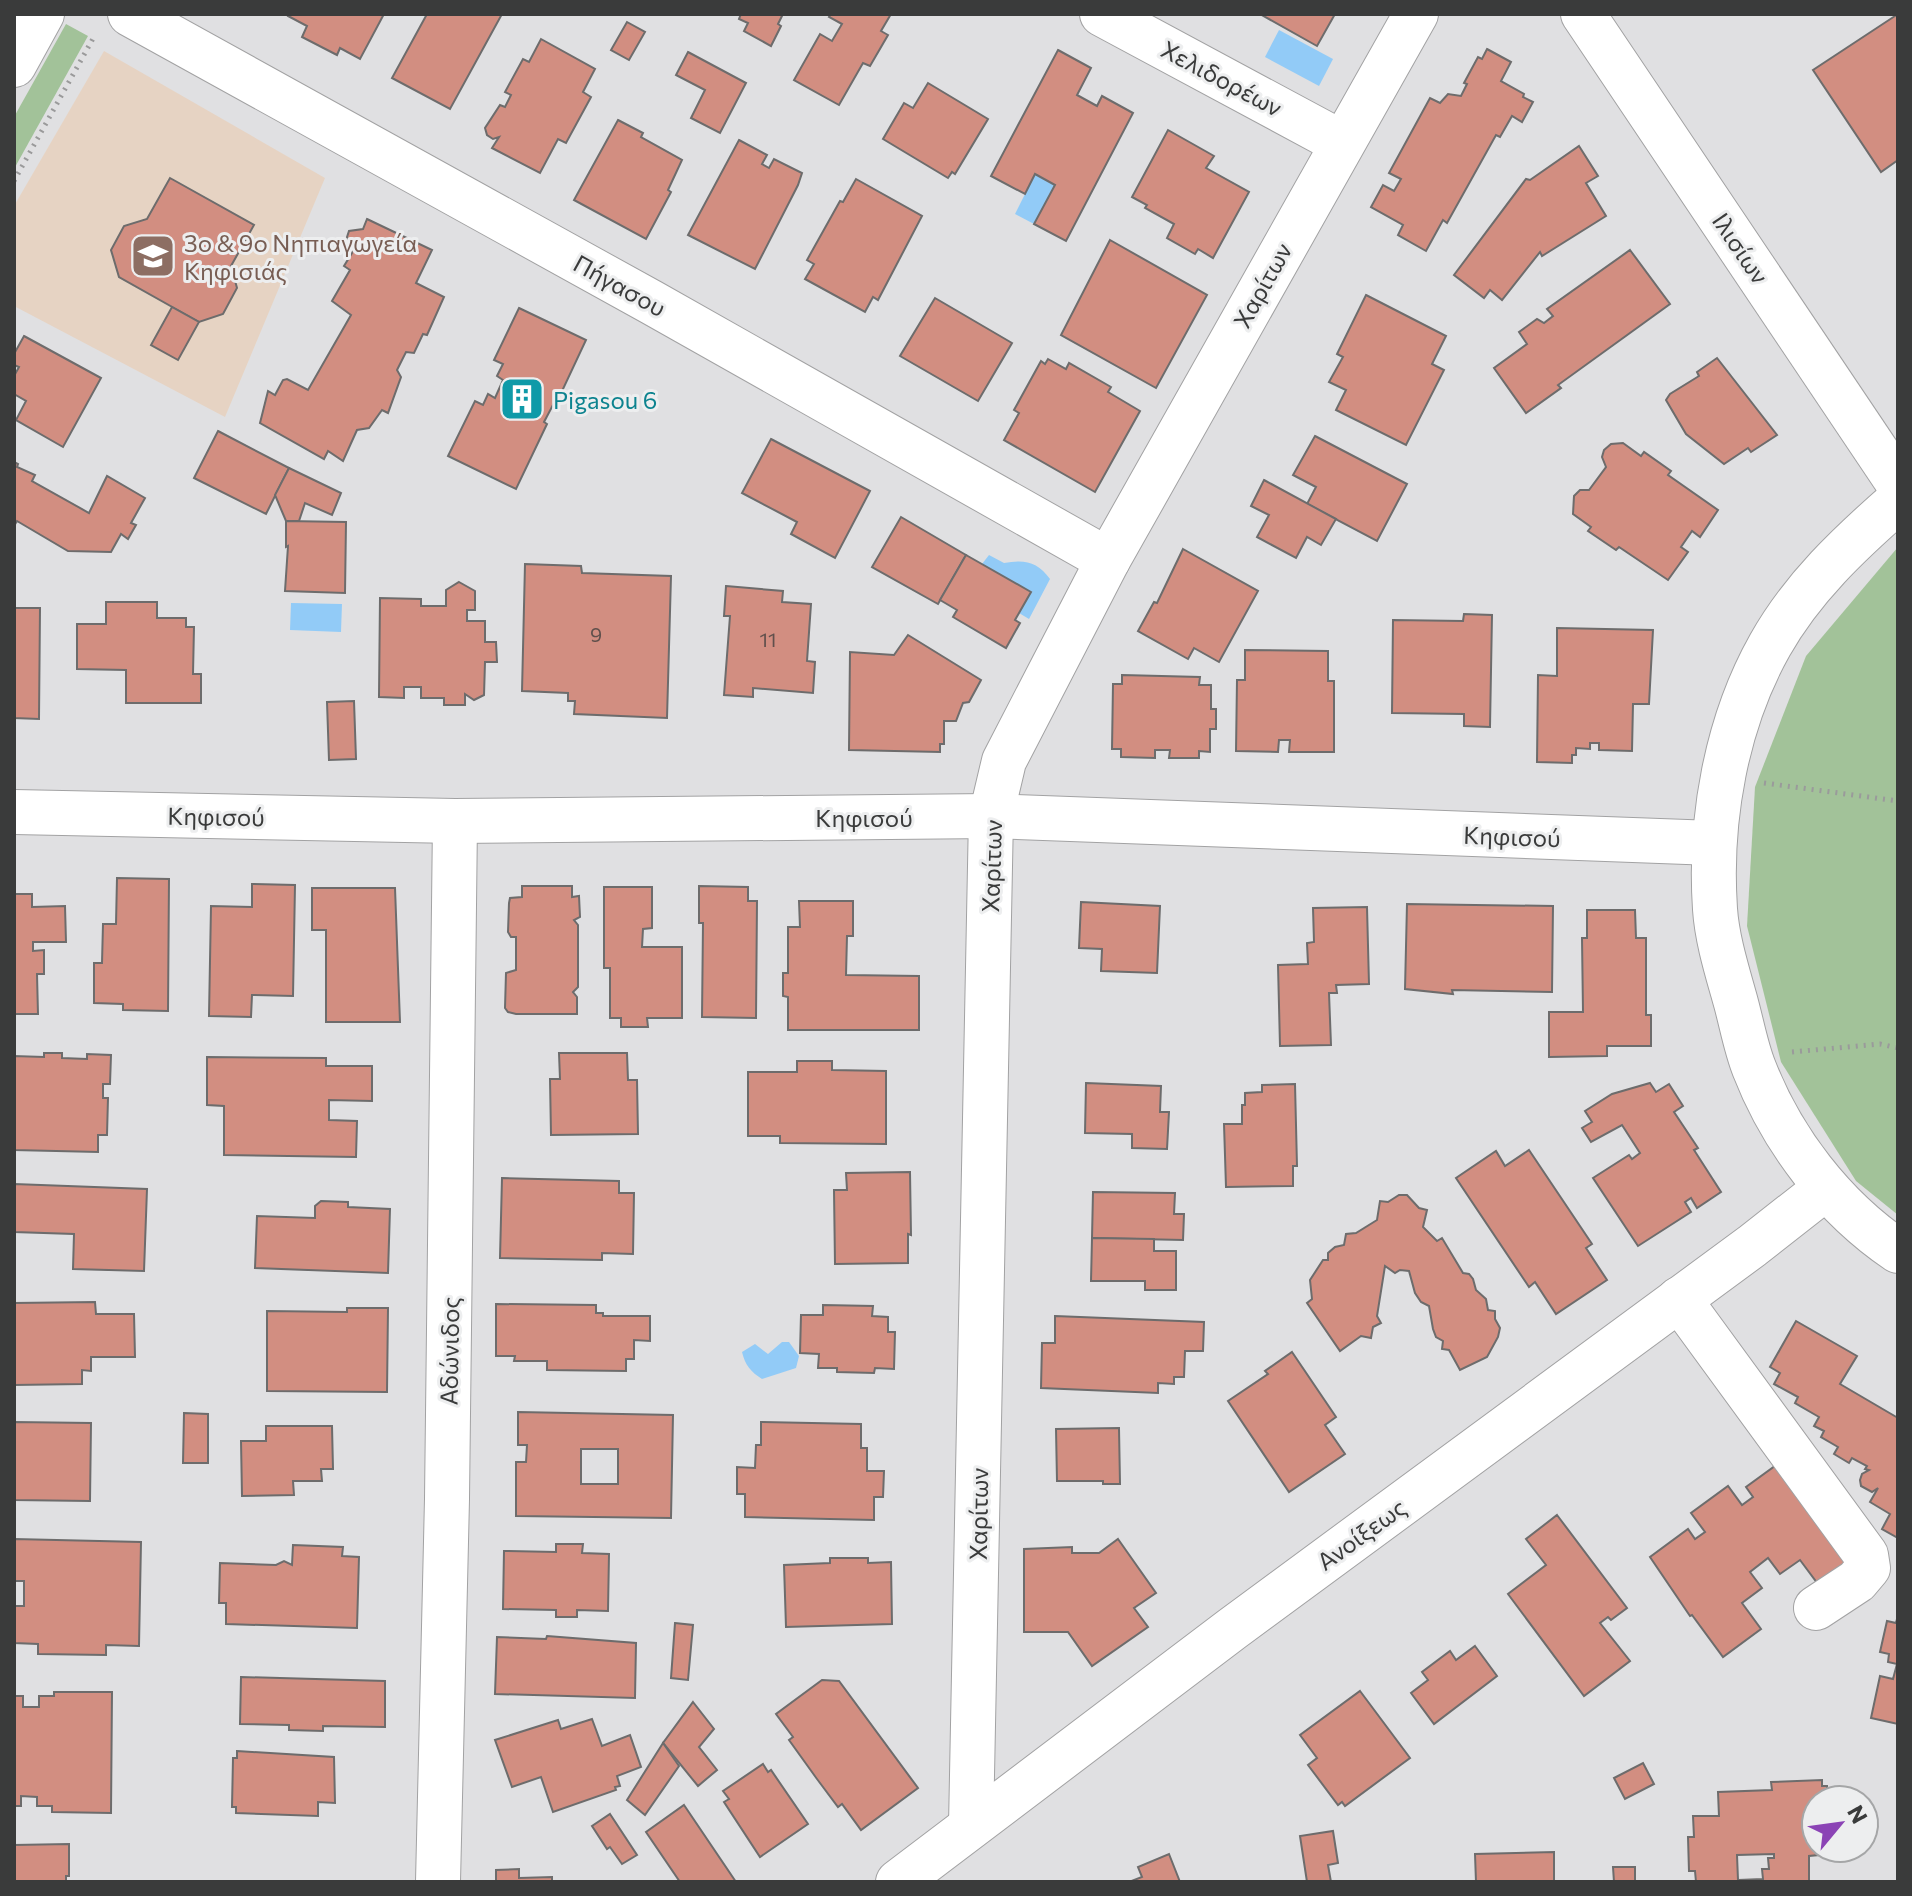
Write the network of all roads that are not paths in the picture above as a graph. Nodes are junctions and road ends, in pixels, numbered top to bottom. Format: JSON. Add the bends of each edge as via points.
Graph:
{"nodes":[{"id":1,"x":42,"y":14,"type":"edge"},
{"id":2,"x":1102,"y":14,"type":"edge"},
{"id":3,"x":1416,"y":14,"type":"edge"},
{"id":4,"x":1583,"y":14,"type":"edge"},
{"id":5,"x":115,"y":21,"type":"edge"},
{"id":6,"x":14,"y":65,"type":"edge"},
{"id":7,"x":1342,"y":143,"type":"junction"},
{"id":8,"x":1898,"y":483,"type":"edge"},
{"id":9,"x":1898,"y":501,"type":"edge"},
{"id":10,"x":1108,"y":560,"type":"junction"},
{"id":11,"x":14,"y":812,"type":"edge"},
{"id":12,"x":991,"y":816,"type":"junction"},
{"id":13,"x":455,"y":821,"type":"junction"},
{"id":14,"x":1714,"y":843,"type":"junction"},
{"id":15,"x":1826,"y":1188,"type":"junction"},
{"id":16,"x":1898,"y":1251,"type":"edge"},
{"id":17,"x":1679,"y":1299,"type":"junction"},
{"id":18,"x":1816,"y":1608,"type":"dead end"},
{"id":19,"x":971,"y":1826,"type":"junction"},
{"id":20,"x":438,"y":1882,"type":"edge"},
{"id":21,"x":898,"y":1882,"type":"edge"}],
"edges":[{"from":1,"to":6,"type":"street"},
{"from":2,"to":7,"type":"street","name":"Χελιδορέων"},
{"from":3,"to":7,"type":"street","name":"Χαρίτων"},
{"from":4,"to":8,"type":"street","name":"Ιλισίων"},
{"from":5,"to":10,"type":"street","name":"Πήγασου","via":[[651,302]]},
{"from":7,"to":10,"type":"street","name":"Χαρίτων"},
{"from":9,"to":14,"type":"street","via":[[1805,591],[1769,646],[1740,713],[1723,777]]},
{"from":10,"to":12,"type":"street","name":"Χαρίτων","via":[[1004,761]]},
{"from":11,"to":13,"type":"street","name":"Κηφισού"},
{"from":12,"to":13,"type":"street","name":"Κηφισού"},
{"from":12,"to":14,"type":"street","name":"Κηφισού"},
{"from":12,"to":19,"type":"street","name":"Χαρίτων"},
{"from":13,"to":20,"type":"street","name":"Αδώνιδος"},
{"from":14,"to":15,"type":"street","via":[[1715,912],[1753,1066],[1775,1112]]},
{"from":15,"to":16,"type":"street"},
{"from":15,"to":17,"type":"street","name":"Ανοίξεως"},
{"from":17,"to":18,"type":"street","via":[[1866,1555],[1868,1568],[1857,1581]]},
{"from":17,"to":19,"type":"street","name":"Ανοίξεως"},
{"from":19,"to":21,"type":"street","name":"Ανοίξεως"}]}
